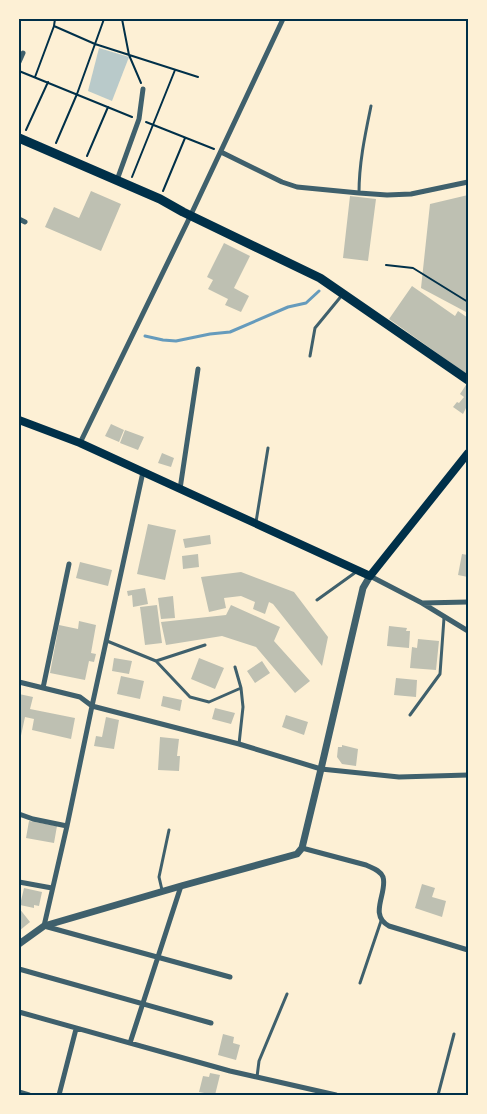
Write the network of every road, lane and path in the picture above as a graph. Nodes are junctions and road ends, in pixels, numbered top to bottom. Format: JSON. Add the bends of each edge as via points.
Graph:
{"nodes":[{"id":1,"x":55,"y":19,"type":"edge"},
{"id":2,"x":104,"y":19,"type":"edge"},
{"id":3,"x":122,"y":19,"type":"edge"},
{"id":4,"x":283,"y":19,"type":"edge"},
{"id":5,"x":54,"y":26,"type":"junction"},
{"id":6,"x":96,"y":44,"type":"junction"},
{"id":7,"x":23,"y":53,"type":"dead end"},
{"id":8,"x":129,"y":55,"type":"junction"},
{"id":9,"x":19,"y":62,"type":"edge"},
{"id":10,"x":175,"y":70,"type":"junction"},
{"id":11,"x":19,"y":71,"type":"edge"},
{"id":12,"x":35,"y":77,"type":"junction"},
{"id":13,"x":198,"y":77,"type":"dead end"},
{"id":14,"x":48,"y":82,"type":"junction"},
{"id":15,"x":143,"y":89,"type":"joint"},
{"id":16,"x":77,"y":94,"type":"junction"},
{"id":17,"x":371,"y":106,"type":"dead end"},
{"id":18,"x":108,"y":107,"type":"junction"},
{"id":19,"x":139,"y":120,"type":"junction"},
{"id":20,"x":153,"y":125,"type":"junction"},
{"id":21,"x":185,"y":138,"type":"junction"},
{"id":22,"x":20,"y":139,"type":"edge"},
{"id":23,"x":52,"y":152,"type":"junction"},
{"id":24,"x":221,"y":152,"type":"junction"},
{"id":25,"x":83,"y":166,"type":"junction"},
{"id":26,"x":117,"y":180,"type":"junction"},
{"id":27,"x":468,"y":182,"type":"edge"},
{"id":28,"x":129,"y":185,"type":"junction"},
{"id":29,"x":359,"y":194,"type":"junction"},
{"id":30,"x":160,"y":199,"type":"junction"},
{"id":31,"x":190,"y":215,"type":"junction"},
{"id":32,"x":386,"y":265,"type":"dead end"},
{"id":33,"x":343,"y":294,"type":"junction"},
{"id":34,"x":468,"y":302,"type":"edge"},
{"id":35,"x":310,"y":356,"type":"dead end"},
{"id":36,"x":198,"y":369,"type":"dead end"},
{"id":37,"x":468,"y":380,"type":"edge"},
{"id":38,"x":19,"y":420,"type":"edge"},
{"id":39,"x":80,"y":443,"type":"junction"},
{"id":40,"x":268,"y":448,"type":"dead end"},
{"id":41,"x":468,"y":453,"type":"edge"},
{"id":42,"x":143,"y":472,"type":"junction"},
{"id":43,"x":180,"y":489,"type":"junction"},
{"id":44,"x":255,"y":523,"type":"junction"},
{"id":45,"x":69,"y":564,"type":"dead end"},
{"id":46,"x":358,"y":570,"type":"junction"},
{"id":47,"x":370,"y":576,"type":"junction"},
{"id":48,"x":317,"y":600,"type":"dead end"},
{"id":49,"x":468,"y":602,"type":"edge"},
{"id":50,"x":422,"y":603,"type":"junction"},
{"id":51,"x":444,"y":618,"type":"junction"},
{"id":52,"x":468,"y":631,"type":"edge"},
{"id":53,"x":106,"y":640,"type":"junction"},
{"id":54,"x":205,"y":645,"type":"dead end"},
{"id":55,"x":156,"y":661,"type":"junction"},
{"id":56,"x":235,"y":667,"type":"dead end"},
{"id":57,"x":19,"y":682,"type":"edge"},
{"id":58,"x":43,"y":688,"type":"junction"},
{"id":59,"x":241,"y":688,"type":"junction"},
{"id":60,"x":92,"y":706,"type":"junction"},
{"id":61,"x":410,"y":715,"type":"dead end"},
{"id":62,"x":239,"y":744,"type":"junction"},
{"id":63,"x":322,"y":769,"type":"junction"},
{"id":64,"x":468,"y":774,"type":"edge"},
{"id":65,"x":19,"y":814,"type":"edge"},
{"id":66,"x":67,"y":826,"type":"junction"},
{"id":67,"x":169,"y":830,"type":"dead end"},
{"id":68,"x":302,"y":848,"type":"junction"},
{"id":69,"x":19,"y":882,"type":"edge"},
{"id":70,"x":182,"y":886,"type":"junction"},
{"id":71,"x":52,"y":888,"type":"junction"},
{"id":72,"x":162,"y":891,"type":"junction"},
{"id":73,"x":381,"y":920,"type":"junction"},
{"id":74,"x":44,"y":926,"type":"junction"},
{"id":75,"x":19,"y":944,"type":"edge"},
{"id":76,"x":468,"y":950,"type":"edge"},
{"id":77,"x":158,"y":958,"type":"junction"},
{"id":78,"x":19,"y":969,"type":"edge"},
{"id":79,"x":230,"y":977,"type":"dead end"},
{"id":80,"x":360,"y":983,"type":"dead end"},
{"id":81,"x":287,"y":994,"type":"dead end"},
{"id":82,"x":143,"y":1004,"type":"junction"},
{"id":83,"x":19,"y":1012,"type":"edge"},
{"id":84,"x":211,"y":1023,"type":"dead end"},
{"id":85,"x":76,"y":1028,"type":"junction"},
{"id":86,"x":454,"y":1034,"type":"dead end"},
{"id":87,"x":130,"y":1043,"type":"junction"},
{"id":88,"x":257,"y":1077,"type":"junction"},
{"id":89,"x":19,"y":1092,"type":"edge"},
{"id":90,"x":320,"y":1094,"type":"edge"},
{"id":91,"x":29,"y":1095,"type":"edge"},
{"id":92,"x":59,"y":1095,"type":"edge"},
{"id":93,"x":336,"y":1095,"type":"edge"},
{"id":94,"x":438,"y":1095,"type":"edge"}],
"edges":[{"from":1,"to":5,"type":"path"},
{"from":2,"to":6,"type":"path"},
{"from":3,"to":8,"type":"path"},
{"from":4,"to":24,"type":"street"},
{"from":5,"to":6,"type":"path"},
{"from":5,"to":12,"type":"path"},
{"from":6,"to":8,"type":"path"},
{"from":6,"to":16,"type":"path"},
{"from":7,"to":9,"type":"street"},
{"from":8,"to":10,"type":"path"},
{"from":8,"to":15,"type":"path"},
{"from":10,"to":13,"type":"path"},
{"from":10,"to":20,"type":"path"},
{"from":11,"to":12,"type":"path"},
{"from":12,"to":14,"type":"path"},
{"from":14,"to":16,"type":"path"},
{"from":14,"to":22,"type":"path"},
{"from":15,"to":19,"type":"street"},
{"from":16,"to":18,"type":"path"},
{"from":16,"to":23,"type":"path"},
{"from":17,"to":29,"type":"lane","via":[[362,150]]},
{"from":18,"to":19,"type":"path"},
{"from":18,"to":25,"type":"path"},
{"from":19,"to":20,"type":"path"},
{"from":19,"to":26,"type":"street"},
{"from":20,"to":21,"type":"path"},
{"from":20,"to":28,"type":"path"},
{"from":21,"to":24,"type":"path"},
{"from":21,"to":30,"type":"path"},
{"from":22,"to":23,"type":"main road"},
{"from":23,"to":25,"type":"main road"},
{"from":24,"to":29,"type":"street","via":[[297,187]]},
{"from":24,"to":31,"type":"street"},
{"from":25,"to":26,"type":"main road"},
{"from":26,"to":28,"type":"main road"},
{"from":27,"to":29,"type":"street","via":[[411,194]]},
{"from":28,"to":30,"type":"main road"},
{"from":30,"to":31,"type":"main road"},
{"from":31,"to":33,"type":"main road","via":[[320,278]]},
{"from":31,"to":39,"type":"street"},
{"from":32,"to":34,"type":"path","via":[[413,268]]},
{"from":33,"to":35,"type":"lane","via":[[315,328]]},
{"from":33,"to":37,"type":"main road"},
{"from":36,"to":43,"type":"street"},
{"from":38,"to":39,"type":"main road"},
{"from":39,"to":42,"type":"main road"},
{"from":40,"to":44,"type":"lane"},
{"from":41,"to":47,"type":"main road"},
{"from":42,"to":43,"type":"main road"},
{"from":42,"to":53,"type":"street"},
{"from":43,"to":44,"type":"main road"},
{"from":44,"to":46,"type":"main road"},
{"from":45,"to":58,"type":"street"},
{"from":46,"to":47,"type":"main road"},
{"from":46,"to":48,"type":"lane"},
{"from":47,"to":50,"type":"street"},
{"from":47,"to":63,"type":"street","via":[[363,588]]},
{"from":49,"to":50,"type":"street"},
{"from":50,"to":51,"type":"street"},
{"from":51,"to":52,"type":"street"},
{"from":51,"to":61,"type":"lane","via":[[440,674]]},
{"from":53,"to":55,"type":"lane"},
{"from":53,"to":60,"type":"street"},
{"from":54,"to":55,"type":"lane"},
{"from":55,"to":59,"type":"lane","via":[[190,697],[209,702]]},
{"from":56,"to":59,"type":"lane"},
{"from":57,"to":58,"type":"street"},
{"from":58,"to":60,"type":"street","via":[[80,697]]},
{"from":59,"to":62,"type":"lane","via":[[243,707]]},
{"from":60,"to":62,"type":"street"},
{"from":60,"to":66,"type":"street"},
{"from":62,"to":63,"type":"street"},
{"from":63,"to":64,"type":"street","via":[[399,777]]},
{"from":63,"to":68,"type":"street"},
{"from":65,"to":66,"type":"street"},
{"from":66,"to":71,"type":"street"},
{"from":67,"to":72,"type":"lane","via":[[160,878]]},
{"from":68,"to":70,"type":"street","via":[[297,854]]},
{"from":68,"to":73,"type":"street","via":[[376,869],[383,877]]},
{"from":69,"to":71,"type":"street"},
{"from":70,"to":72,"type":"street"},
{"from":70,"to":77,"type":"street"},
{"from":71,"to":74,"type":"street"},
{"from":72,"to":74,"type":"street"},
{"from":73,"to":76,"type":"street","via":[[390,926]]},
{"from":73,"to":80,"type":"lane"},
{"from":74,"to":75,"type":"street"},
{"from":74,"to":77,"type":"street"},
{"from":77,"to":79,"type":"street"},
{"from":77,"to":82,"type":"street"},
{"from":78,"to":82,"type":"street"},
{"from":81,"to":88,"type":"lane","via":[[259,1061]]},
{"from":82,"to":84,"type":"street"},
{"from":82,"to":87,"type":"street"},
{"from":83,"to":85,"type":"street"},
{"from":85,"to":87,"type":"street"},
{"from":85,"to":92,"type":"street"},
{"from":86,"to":94,"type":"lane"},
{"from":87,"to":88,"type":"street"},
{"from":88,"to":90,"type":"street"},
{"from":89,"to":91,"type":"street"},
{"from":90,"to":93,"type":"street"}]}
